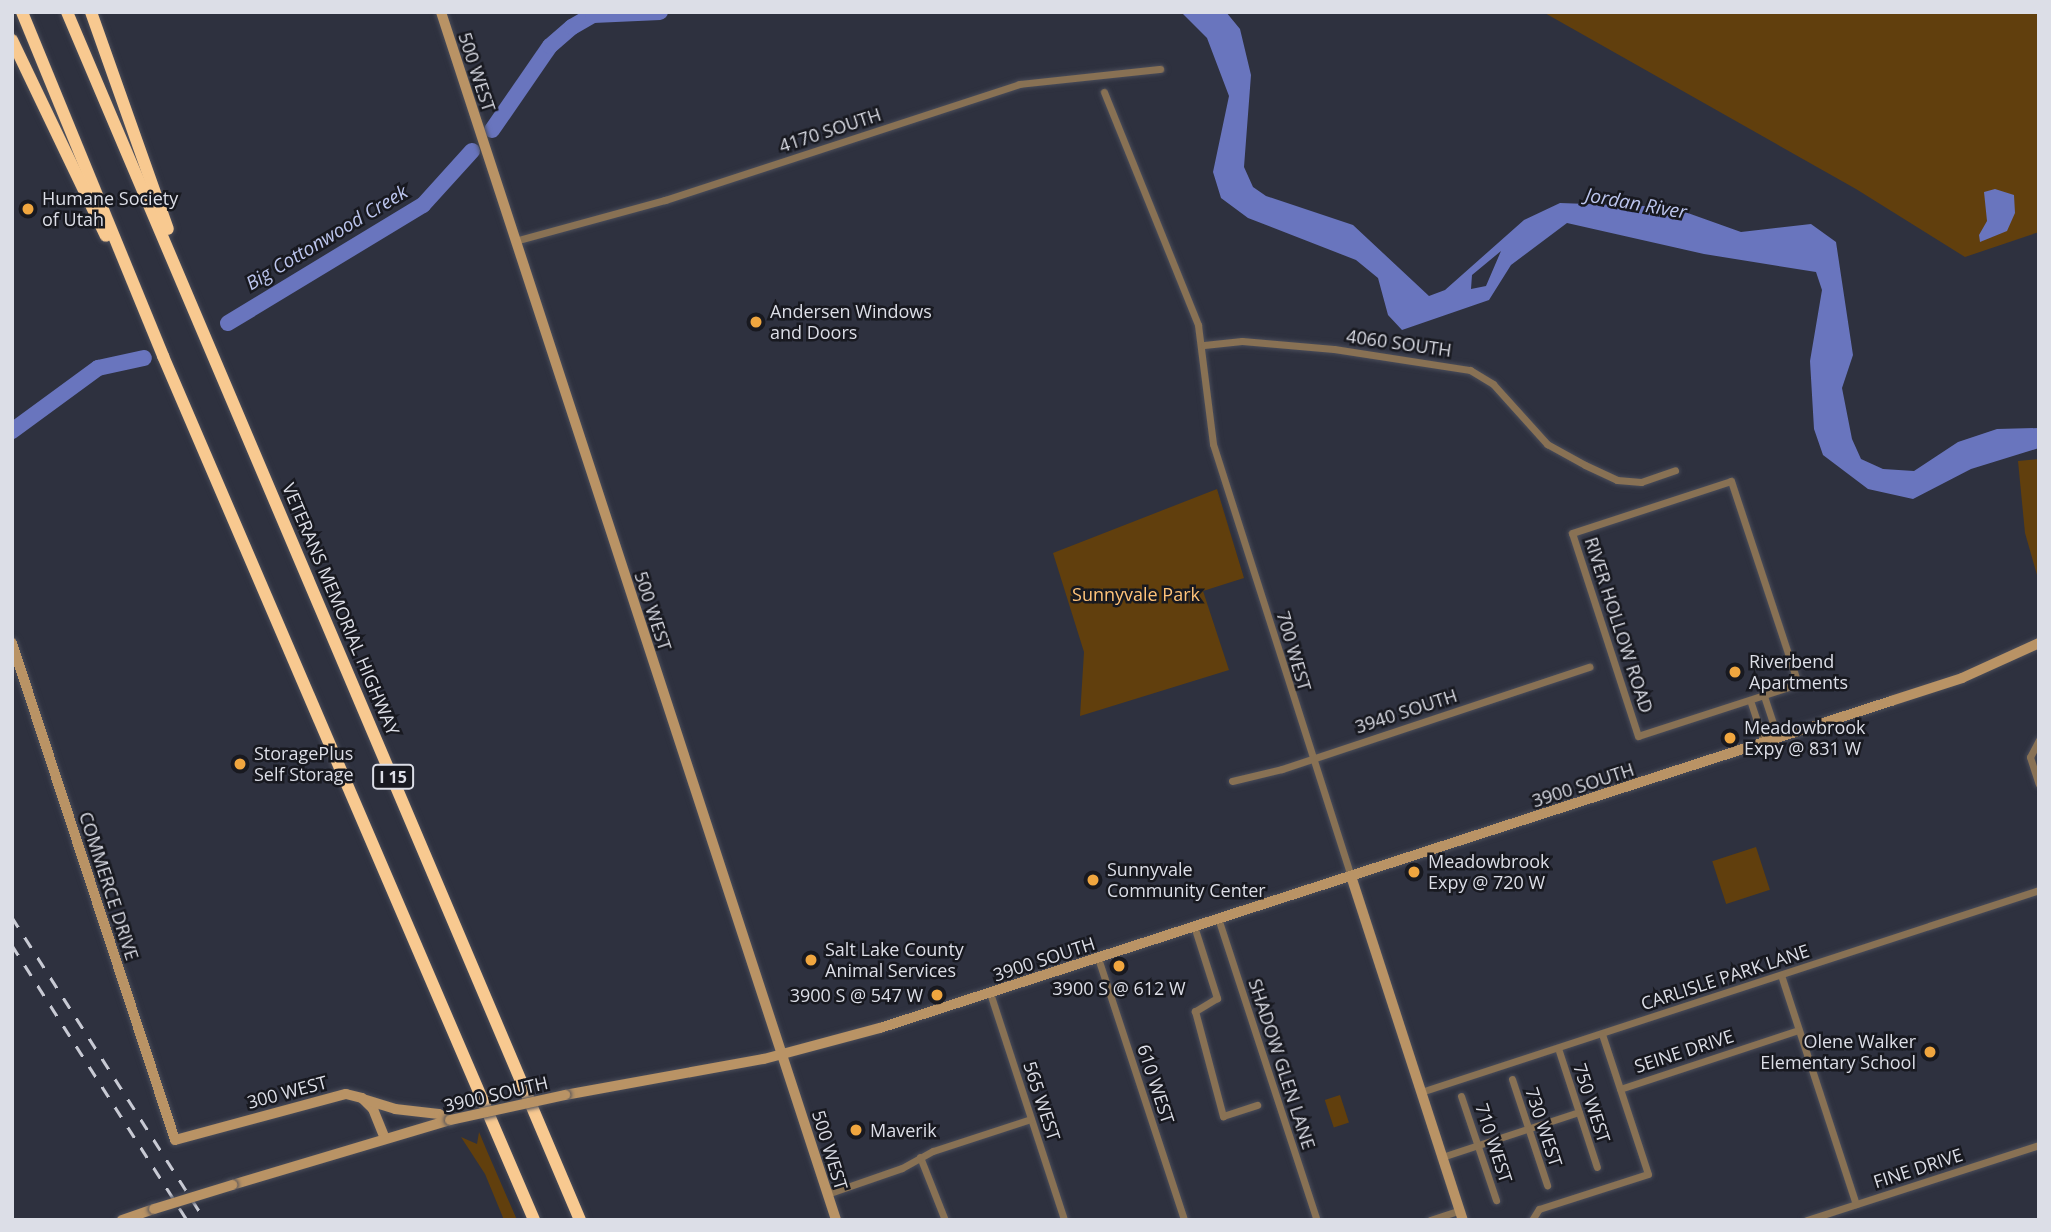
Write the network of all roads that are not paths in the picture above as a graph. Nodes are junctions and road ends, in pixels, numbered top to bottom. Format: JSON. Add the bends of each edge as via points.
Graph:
{"nodes":[{"id":1,"x":22,"y":12,"type":"edge"},
{"id":2,"x":67,"y":12,"type":"edge"},
{"id":3,"x":90,"y":12,"type":"edge"},
{"id":4,"x":441,"y":12,"type":"edge"},
{"id":5,"x":12,"y":40,"type":"edge"},
{"id":6,"x":1160,"y":69,"type":"dead end"},
{"id":7,"x":1104,"y":92,"type":"dead end"},
{"id":8,"x":515,"y":242,"type":"junction"},
{"id":9,"x":206,"y":334,"type":"junction"},
{"id":10,"x":1204,"y":345,"type":"junction"},
{"id":11,"x":163,"y":356,"type":"junction"},
{"id":12,"x":1675,"y":470,"type":"dead end"},
{"id":13,"x":12,"y":643,"type":"edge"},
{"id":14,"x":2039,"y":643,"type":"edge"},
{"id":15,"x":1589,"y":667,"type":"dead end"},
{"id":16,"x":1764,"y":696,"type":"junction"},
{"id":17,"x":1750,"y":700,"type":"junction"},
{"id":18,"x":1778,"y":738,"type":"junction"},
{"id":19,"x":2039,"y":740,"type":"edge"},
{"id":20,"x":1764,"y":742,"type":"junction"},
{"id":21,"x":1312,"y":759,"type":"junction"},
{"id":22,"x":1232,"y":781,"type":"dead end"},
{"id":23,"x":2039,"y":784,"type":"edge"},
{"id":24,"x":1350,"y":876,"type":"junction"},
{"id":25,"x":2039,"y":890,"type":"edge"},
{"id":26,"x":1218,"y":918,"type":"junction"},
{"id":27,"x":1194,"y":926,"type":"junction"},
{"id":28,"x":1098,"y":958,"type":"junction"},
{"id":29,"x":1780,"y":975,"type":"junction"},
{"id":30,"x":990,"y":993,"type":"junction"},
{"id":31,"x":1798,"y":1030,"type":"junction"},
{"id":32,"x":1602,"y":1034,"type":"junction"},
{"id":33,"x":1558,"y":1048,"type":"junction"},
{"id":34,"x":783,"y":1055,"type":"junction"},
{"id":35,"x":1512,"y":1079,"type":"dead end"},
{"id":36,"x":1620,"y":1089,"type":"junction"},
{"id":37,"x":1421,"y":1093,"type":"junction"},
{"id":38,"x":1461,"y":1096,"type":"dead end"},
{"id":39,"x":362,"y":1098,"type":"junction"},
{"id":40,"x":1257,"y":1105,"type":"dead end"},
{"id":41,"x":1579,"y":1112,"type":"junction"},
{"id":42,"x":1031,"y":1119,"type":"junction"},
{"id":43,"x":450,"y":1120,"type":"junction"},
{"id":44,"x":1528,"y":1129,"type":"junction"},
{"id":45,"x":385,"y":1139,"type":"junction"},
{"id":46,"x":175,"y":1140,"type":"joint"},
{"id":47,"x":1478,"y":1145,"type":"junction"},
{"id":48,"x":2039,"y":1145,"type":"edge"},
{"id":49,"x":920,"y":1157,"type":"junction"},
{"id":50,"x":1442,"y":1157,"type":"junction"},
{"id":51,"x":1597,"y":1167,"type":"dead end"},
{"id":52,"x":1546,"y":1185,"type":"dead end"},
{"id":53,"x":827,"y":1194,"type":"junction"},
{"id":54,"x":1496,"y":1200,"type":"dead end"},
{"id":55,"x":1856,"y":1204,"type":"junction"},
{"id":56,"x":1461,"y":1215,"type":"edge"},
{"id":57,"x":1532,"y":1217,"type":"edge"},
{"id":58,"x":122,"y":1220,"type":"edge"},
{"id":59,"x":534,"y":1220,"type":"edge"},
{"id":60,"x":580,"y":1220,"type":"edge"},
{"id":61,"x":835,"y":1220,"type":"edge"},
{"id":62,"x":945,"y":1220,"type":"edge"},
{"id":63,"x":1064,"y":1220,"type":"edge"},
{"id":64,"x":1184,"y":1220,"type":"edge"},
{"id":65,"x":1317,"y":1220,"type":"edge"},
{"id":66,"x":1430,"y":1220,"type":"edge"},
{"id":67,"x":1807,"y":1220,"type":"edge"}],
"edges":[{"from":1,"to":11,"type":"highway","number":"I 15"},
{"from":2,"to":9,"type":"highway","name":"VETERANS MEMORIAL HIGHWAY","number":"I 15"},
{"from":3,"to":9,"type":"highway"},
{"from":4,"to":8,"type":"main road","name":"500 WEST"},
{"from":5,"to":11,"type":"highway"},
{"from":6,"to":8,"type":"street","name":"4170 SOUTH","via":[[1018,84],[665,200]]},
{"from":7,"to":10,"type":"street","name":"700 WEST","via":[[1182,278]]},
{"from":8,"to":34,"type":"main road","name":"500 WEST"},
{"from":9,"to":60,"type":"highway","name":"VETERANS MEMORIAL HIGHWAY","number":"I 15"},
{"from":10,"to":12,"type":"street","name":"4060 SOUTH","via":[[1242,341],[1334,349],[1470,370],[1493,384],[1547,444],[1585,465],[1617,480],[1641,482]]},
{"from":10,"to":21,"type":"street","name":"700 WEST","via":[[1213,444]]},
{"from":11,"to":59,"type":"highway","number":"I 15"},
{"from":13,"to":46,"type":"main road","name":"COMMERCE DRIVE"},
{"from":14,"to":18,"type":"main road","name":"3900 SOUTH","via":[[1962,678]]},
{"from":15,"to":21,"type":"street","name":"3940 SOUTH"},
{"from":16,"to":17,"type":"street","name":"RIVER HOLLOW ROAD"},
{"from":16,"to":17,"type":"street","name":"RIVER HOLLOW ROAD","via":[[1798,684],[1731,481],[1572,533],[1638,736]]},
{"from":16,"to":18,"type":"street"},
{"from":17,"to":20,"type":"street"},
{"from":18,"to":20,"type":"main road","name":"3900 SOUTH"},
{"from":19,"to":23,"type":"street","via":[[2030,757]]},
{"from":20,"to":24,"type":"main road","name":"3900 SOUTH"},
{"from":21,"to":22,"type":"street","name":"3940 SOUTH"},
{"from":21,"to":24,"type":"street","name":"700 WEST"},
{"from":24,"to":26,"type":"main road","name":"3900 SOUTH"},
{"from":24,"to":37,"type":"main road","name":"700 WEST"},
{"from":25,"to":29,"type":"street","name":"CARLISLE PARK LANE"},
{"from":26,"to":27,"type":"main road","name":"3900 SOUTH"},
{"from":26,"to":65,"type":"street","name":"SHADOW GLEN LANE"},
{"from":27,"to":28,"type":"main road","name":"3900 SOUTH"},
{"from":27,"to":40,"type":"street","via":[[1217,998],[1195,1012],[1223,1116]]},
{"from":28,"to":30,"type":"main road","name":"3900 SOUTH"},
{"from":28,"to":64,"type":"street","name":"610 WEST"},
{"from":29,"to":31,"type":"street"},
{"from":29,"to":32,"type":"street","name":"CARLISLE PARK LANE"},
{"from":30,"to":34,"type":"main road","name":"3900 SOUTH"},
{"from":30,"to":42,"type":"street","name":"565 WEST"},
{"from":31,"to":36,"type":"street","name":"SEINE DRIVE"},
{"from":31,"to":55,"type":"street"},
{"from":32,"to":33,"type":"street","name":"CARLISLE PARK LANE"},
{"from":32,"to":36,"type":"street"},
{"from":33,"to":37,"type":"street","name":"CARLISLE PARK LANE"},
{"from":33,"to":41,"type":"street","name":"750 WEST"},
{"from":34,"to":43,"type":"main road","name":"3900 SOUTH","bridge":true},
{"from":34,"to":53,"type":"main road","name":"500 WEST"},
{"from":35,"to":44,"type":"street","name":"730 WEST"},
{"from":36,"to":57,"type":"street","via":[[1648,1174]]},
{"from":37,"to":50,"type":"main road","name":"700 WEST"},
{"from":38,"to":47,"type":"street","name":"710 WEST"},
{"from":39,"to":43,"type":"main road","name":"300 WEST"},
{"from":39,"to":45,"type":"main road","via":[[373,1109]]},
{"from":39,"to":46,"type":"main road","name":"300 WEST","via":[[329,1095]]},
{"from":41,"to":44,"type":"street"},
{"from":41,"to":51,"type":"street","name":"750 WEST"},
{"from":42,"to":49,"type":"street"},
{"from":42,"to":63,"type":"street","name":"565 WEST"},
{"from":43,"to":45,"type":"main road","name":"3900 SOUTH"},
{"from":44,"to":47,"type":"street"},
{"from":44,"to":52,"type":"street","name":"730 WEST"},
{"from":45,"to":58,"type":"main road","name":"3900 SOUTH","bridge":true},
{"from":47,"to":50,"type":"street"},
{"from":47,"to":54,"type":"street","name":"710 WEST"},
{"from":48,"to":55,"type":"street","name":"FINE DRIVE"},
{"from":49,"to":53,"type":"street","via":[[902,1168]]},
{"from":49,"to":62,"type":"street"},
{"from":50,"to":56,"type":"main road","name":"700 WEST"},
{"from":53,"to":61,"type":"main road","name":"500 WEST"},
{"from":55,"to":67,"type":"street","name":"FINE DRIVE"},
{"from":56,"to":66,"type":"street"}]}
